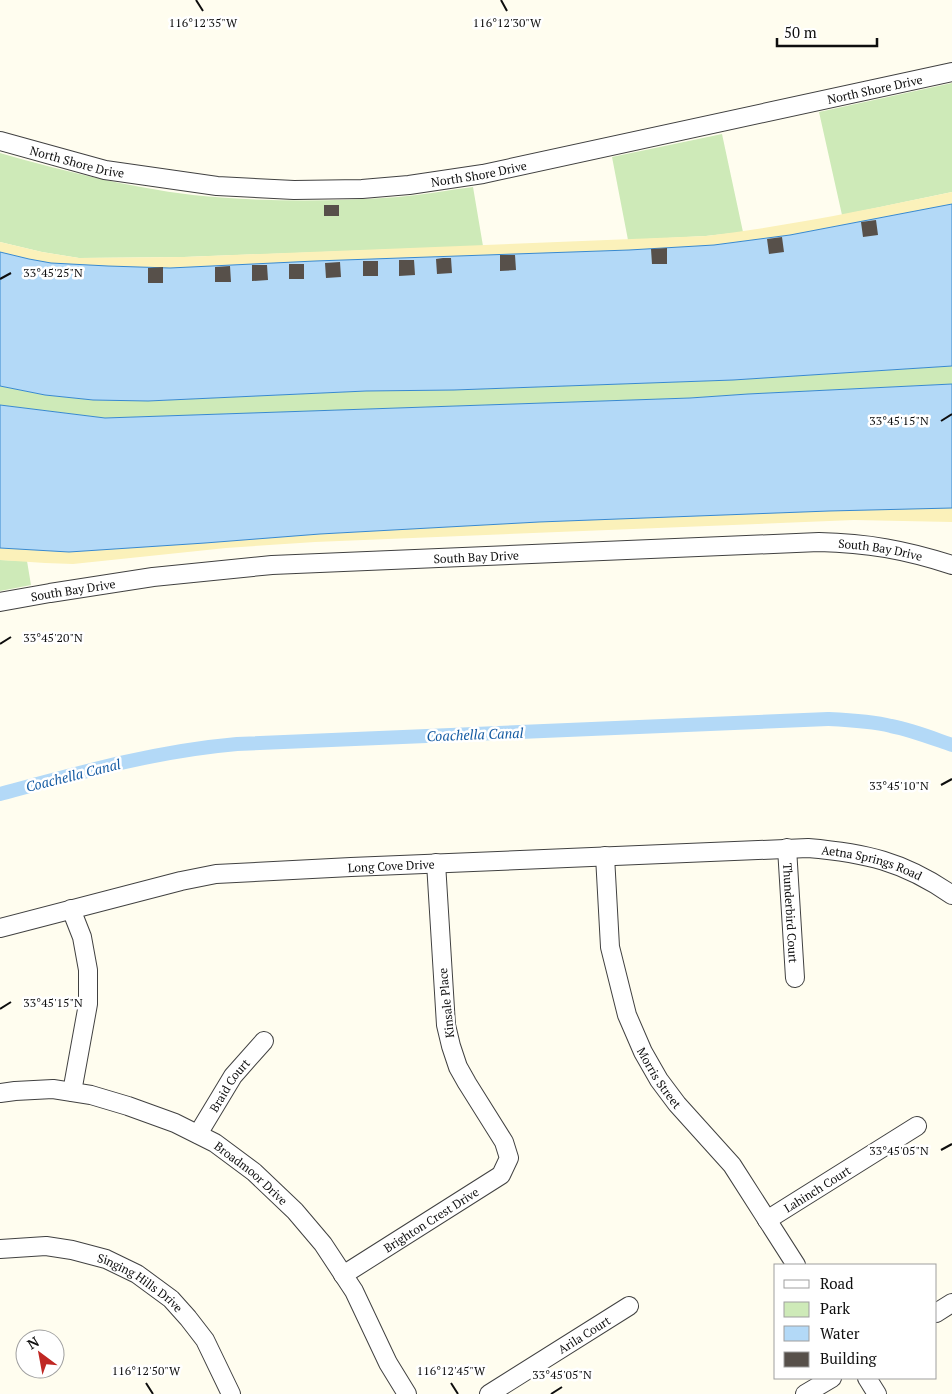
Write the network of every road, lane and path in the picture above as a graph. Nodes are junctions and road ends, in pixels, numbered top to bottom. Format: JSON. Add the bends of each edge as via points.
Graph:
{"nodes":[{"id":1,"x":952,"y":72,"type":"edge"},
{"id":2,"x":0,"y":141,"type":"edge"},
{"id":3,"x":952,"y":565,"type":"edge"},
{"id":4,"x":0,"y":602,"type":"edge"},
{"id":5,"x":787,"y":848,"type":"junction"},
{"id":6,"x":605,"y":856,"type":"junction"},
{"id":7,"x":436,"y":863,"type":"junction"},
{"id":8,"x":952,"y":894,"type":"edge"},
{"id":9,"x":71,"y":909,"type":"junction"},
{"id":10,"x":0,"y":928,"type":"edge"},
{"id":11,"x":795,"y":978,"type":"dead end"},
{"id":12,"x":264,"y":1041,"type":"dead end"},
{"id":13,"x":72,"y":1092,"type":"junction"},
{"id":14,"x":0,"y":1094,"type":"edge"},
{"id":15,"x":917,"y":1126,"type":"dead end"},
{"id":16,"x":198,"y":1134,"type":"junction"},
{"id":17,"x":509,"y":1158,"type":"joint"},
{"id":18,"x":767,"y":1220,"type":"junction"},
{"id":19,"x":0,"y":1249,"type":"edge"},
{"id":20,"x":795,"y":1264,"type":"edge"},
{"id":21,"x":343,"y":1275,"type":"junction"},
{"id":22,"x":952,"y":1303,"type":"edge"},
{"id":23,"x":629,"y":1306,"type":"dead end"},
{"id":24,"x":937,"y":1312,"type":"edge"},
{"id":25,"x":830,"y":1379,"type":"edge"},
{"id":26,"x":867,"y":1379,"type":"edge"},
{"id":27,"x":231,"y":1394,"type":"edge"},
{"id":28,"x":407,"y":1394,"type":"edge"},
{"id":29,"x":489,"y":1394,"type":"edge"},
{"id":30,"x":805,"y":1394,"type":"edge"},
{"id":31,"x":877,"y":1394,"type":"edge"}],
"edges":[{"from":1,"to":2,"type":"street","name":"North Shore Drive","via":[[484,174],[362,189],[217,186],[106,170]]},
{"from":3,"to":4,"type":"street","name":"South Bay Drive","via":[[869,545],[828,542],[770,544],[272,565],[153,577]]},
{"from":5,"to":6,"type":"street","name":"Long Cove Drive"},
{"from":5,"to":8,"type":"street","name":"Aetna Springs Road","via":[[872,856],[903,867]]},
{"from":5,"to":11,"type":"street","name":"Thunderbird Court"},
{"from":6,"to":7,"type":"street","name":"Long Cove Drive"},
{"from":6,"to":18,"type":"street","name":"Morris Street","via":[[610,946],[627,1016],[643,1052],[676,1104],[732,1165]]},
{"from":7,"to":9,"type":"street","name":"Long Cove Drive","via":[[216,874]]},
{"from":7,"to":17,"type":"street","name":"Kinsale Place","via":[[446,1025],[451,1046],[466,1083],[504,1142]]},
{"from":9,"to":10,"type":"street","name":"Long Cove Drive"},
{"from":9,"to":13,"type":"street","via":[[82,937],[88,970],[88,1004]]},
{"from":12,"to":16,"type":"street","name":"Braid Court","via":[[233,1076]]},
{"from":13,"to":14,"type":"street","name":"Broadmoor Drive","via":[[53,1089]]},
{"from":13,"to":16,"type":"street","name":"Broadmoor Drive","via":[[128,1106]]},
{"from":15,"to":18,"type":"street","name":"Lahinch Court"},
{"from":16,"to":21,"type":"street","name":"Broadmoor Drive","via":[[254,1172],[295,1211],[323,1244]]},
{"from":17,"to":21,"type":"street","name":"Brighton Crest Drive","via":[[501,1175]]},
{"from":18,"to":20,"type":"street","name":"Morris Street"},
{"from":19,"to":27,"type":"street","name":"Singing Hills Drive","via":[[46,1246],[72,1250],[106,1259],[136,1274],[171,1299],[188,1318],[204,1340]]},
{"from":21,"to":28,"type":"street","name":"Broadmoor Drive"},
{"from":22,"to":24,"type":"street"},
{"from":23,"to":29,"type":"street","name":"Arila Court"},
{"from":25,"to":30,"type":"street"},
{"from":26,"to":31,"type":"street"}]}
